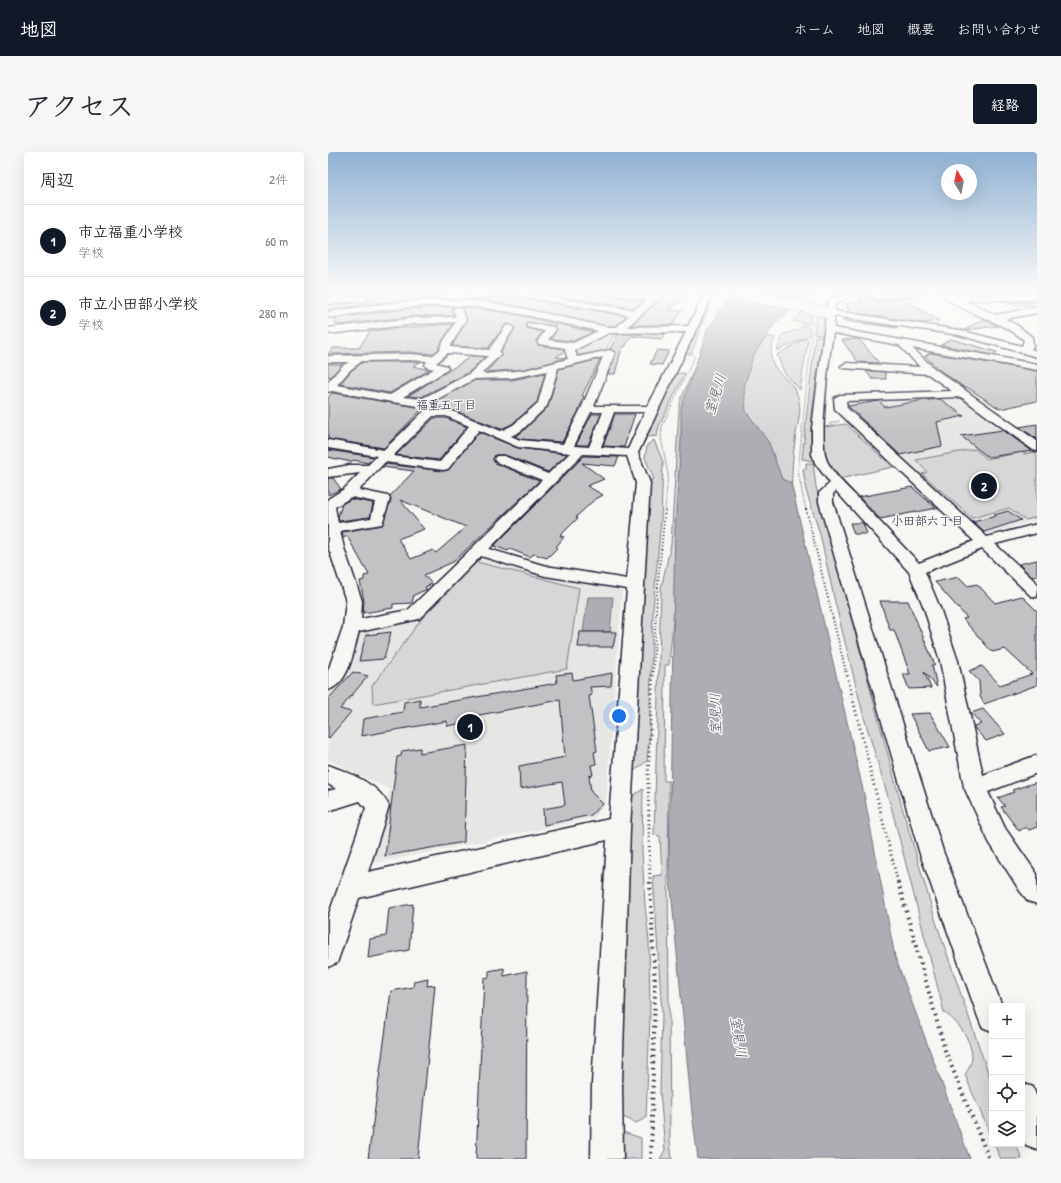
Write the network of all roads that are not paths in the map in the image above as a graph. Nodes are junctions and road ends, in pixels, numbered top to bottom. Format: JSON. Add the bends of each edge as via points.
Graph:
{"nodes":[{"id":1,"x":449,"y":339,"type":"edge"},
{"id":2,"x":503,"y":339,"type":"edge"},
{"id":3,"x":544,"y":339,"type":"edge"},
{"id":4,"x":588,"y":339,"type":"edge"},
{"id":5,"x":687,"y":339,"type":"edge"},
{"id":6,"x":827,"y":339,"type":"edge"},
{"id":7,"x":877,"y":339,"type":"edge"},
{"id":8,"x":985,"y":339,"type":"edge"},
{"id":9,"x":1032,"y":339,"type":"edge"},
{"id":10,"x":903,"y":344,"type":"junction"},
{"id":11,"x":573,"y":346,"type":"junction"},
{"id":12,"x":1024,"y":349,"type":"junction"},
{"id":13,"x":446,"y":350,"type":"junction"},
{"id":14,"x":491,"y":354,"type":"junction"},
{"id":15,"x":1037,"y":354,"type":"edge"},
{"id":16,"x":328,"y":359,"type":"edge"},
{"id":17,"x":359,"y":359,"type":"junction"},
{"id":18,"x":434,"y":359,"type":"junction"},
{"id":19,"x":575,"y":360,"type":"junction"},
{"id":20,"x":551,"y":366,"type":"junction"},
{"id":21,"x":846,"y":366,"type":"dead end"},
{"id":22,"x":1037,"y":367,"type":"edge"},
{"id":23,"x":931,"y":371,"type":"junction"},
{"id":24,"x":473,"y":376,"type":"junction"},
{"id":25,"x":329,"y":388,"type":"edge"},
{"id":26,"x":963,"y":394,"type":"junction"},
{"id":27,"x":392,"y":399,"type":"junction"},
{"id":28,"x":426,"y":407,"type":"junction"},
{"id":29,"x":587,"y":409,"type":"junction"},
{"id":30,"x":610,"y":409,"type":"junction"},
{"id":31,"x":652,"y":409,"type":"junction"},
{"id":32,"x":477,"y":425,"type":"junction"},
{"id":33,"x":501,"y":436,"type":"junction"},
{"id":34,"x":328,"y":444,"type":"edge"},
{"id":35,"x":1037,"y":447,"type":"edge"},
{"id":36,"x":580,"y":450,"type":"junction"},
{"id":37,"x":632,"y":453,"type":"junction"},
{"id":38,"x":385,"y":456,"type":"junction"},
{"id":39,"x":500,"y":459,"type":"dead end"},
{"id":40,"x":371,"y":469,"type":"junction"},
{"id":41,"x":328,"y":473,"type":"edge"},
{"id":42,"x":550,"y":479,"type":"junction"},
{"id":43,"x":839,"y":486,"type":"junction"},
{"id":44,"x":349,"y":492,"type":"junction"},
{"id":45,"x":328,"y":506,"type":"edge"},
{"id":46,"x":333,"y":528,"type":"junction"},
{"id":47,"x":1037,"y":528,"type":"edge"},
{"id":48,"x":983,"y":543,"type":"junction"},
{"id":49,"x":332,"y":548,"type":"edge"},
{"id":50,"x":477,"y":550,"type":"junction"},
{"id":51,"x":916,"y":570,"type":"junction"},
{"id":52,"x":635,"y":585,"type":"junction"},
{"id":53,"x":1037,"y":591,"type":"edge"},
{"id":54,"x":352,"y":627,"type":"junction"},
{"id":55,"x":329,"y":680,"type":"edge"},
{"id":56,"x":1037,"y":764,"type":"edge"},
{"id":57,"x":328,"y":774,"type":"edge"},
{"id":58,"x":975,"y":787,"type":"junction"},
{"id":59,"x":361,"y":791,"type":"junction"},
{"id":60,"x":328,"y":801,"type":"edge"},
{"id":61,"x":619,"y":829,"type":"junction"},
{"id":62,"x":349,"y":888,"type":"junction"},
{"id":63,"x":1037,"y":892,"type":"edge"},
{"id":64,"x":328,"y":954,"type":"edge"},
{"id":65,"x":989,"y":1009,"type":"edge"},
{"id":66,"x":1025,"y":1105,"type":"edge"},
{"id":67,"x":1037,"y":1135,"type":"edge"},
{"id":68,"x":607,"y":1159,"type":"edge"}],
"edges":[{"from":1,"to":13,"type":"street","via":[[445,346]]},
{"from":2,"to":14,"type":"street"},
{"from":3,"to":11,"type":"street","via":[[542,342]]},
{"from":4,"to":11,"type":"street"},
{"from":5,"to":31,"type":"street"},
{"from":6,"to":43,"type":"street","via":[[818,428],[818,454],[821,463]]},
{"from":7,"to":10,"type":"street"},
{"from":8,"to":12,"type":"street"},
{"from":9,"to":12,"type":"street"},
{"from":10,"to":22,"type":"street"},
{"from":10,"to":23,"type":"street"},
{"from":11,"to":19,"type":"street","via":[[570,350]]},
{"from":12,"to":15,"type":"street"},
{"from":13,"to":14,"type":"street"},
{"from":13,"to":18,"type":"street"},
{"from":14,"to":24,"type":"street","via":[[496,354]]},
{"from":16,"to":17,"type":"street"},
{"from":17,"to":18,"type":"street"},
{"from":17,"to":25,"type":"street","via":[[346,368]]},
{"from":18,"to":27,"type":"street","via":[[430,365],[442,368]]},
{"from":19,"to":20,"type":"street"},
{"from":19,"to":29,"type":"street","via":[[610,353]]},
{"from":20,"to":24,"type":"street","via":[[522,374],[490,378]]},
{"from":20,"to":33,"type":"street","via":[[554,368],[542,404],[517,428]]},
{"from":21,"to":23,"type":"street"},
{"from":23,"to":26,"type":"street"},
{"from":24,"to":28,"type":"street"},
{"from":25,"to":27,"type":"street"},
{"from":26,"to":35,"type":"street"},
{"from":26,"to":48,"type":"street","via":[[840,398],[841,409]]},
{"from":27,"to":28,"type":"street"},
{"from":28,"to":32,"type":"street"},
{"from":28,"to":38,"type":"street"},
{"from":29,"to":30,"type":"street"},
{"from":29,"to":36,"type":"street"},
{"from":30,"to":31,"type":"street"},
{"from":30,"to":36,"type":"street"},
{"from":31,"to":37,"type":"street"},
{"from":32,"to":33,"type":"street"},
{"from":32,"to":38,"type":"street","via":[[443,466]]},
{"from":33,"to":36,"type":"street","via":[[518,443]]},
{"from":34,"to":38,"type":"street"},
{"from":36,"to":37,"type":"street"},
{"from":36,"to":42,"type":"street"},
{"from":37,"to":52,"type":"street","via":[[643,483]]},
{"from":38,"to":40,"type":"street"},
{"from":39,"to":42,"type":"street"},
{"from":40,"to":41,"type":"street"},
{"from":40,"to":44,"type":"street"},
{"from":42,"to":50,"type":"street"},
{"from":43,"to":51,"type":"street"},
{"from":43,"to":65,"type":"street","via":[[832,487],[826,492],[826,502],[930,851]]},
{"from":44,"to":45,"type":"street"},
{"from":44,"to":46,"type":"street","via":[[383,499],[377,521]]},
{"from":45,"to":46,"type":"street"},
{"from":46,"to":49,"type":"street"},
{"from":47,"to":48,"type":"street"},
{"from":48,"to":51,"type":"street"},
{"from":48,"to":53,"type":"street"},
{"from":49,"to":54,"type":"street","via":[[354,601]]},
{"from":50,"to":52,"type":"street","via":[[545,571]]},
{"from":50,"to":54,"type":"street","via":[[413,615]]},
{"from":51,"to":58,"type":"street","via":[[932,608],[949,661]]},
{"from":52,"to":61,"type":"street"},
{"from":54,"to":55,"type":"street","via":[[337,674]]},
{"from":56,"to":58,"type":"street"},
{"from":57,"to":59,"type":"street"},
{"from":58,"to":63,"type":"street","via":[[997,835],[1028,883]]},
{"from":59,"to":60,"type":"street"},
{"from":59,"to":62,"type":"street","via":[[378,806]]},
{"from":61,"to":62,"type":"street","via":[[602,830]]},
{"from":61,"to":68,"type":"street","via":[[607,1084]]},
{"from":62,"to":64,"type":"street"},
{"from":66,"to":67,"type":"street"}]}
